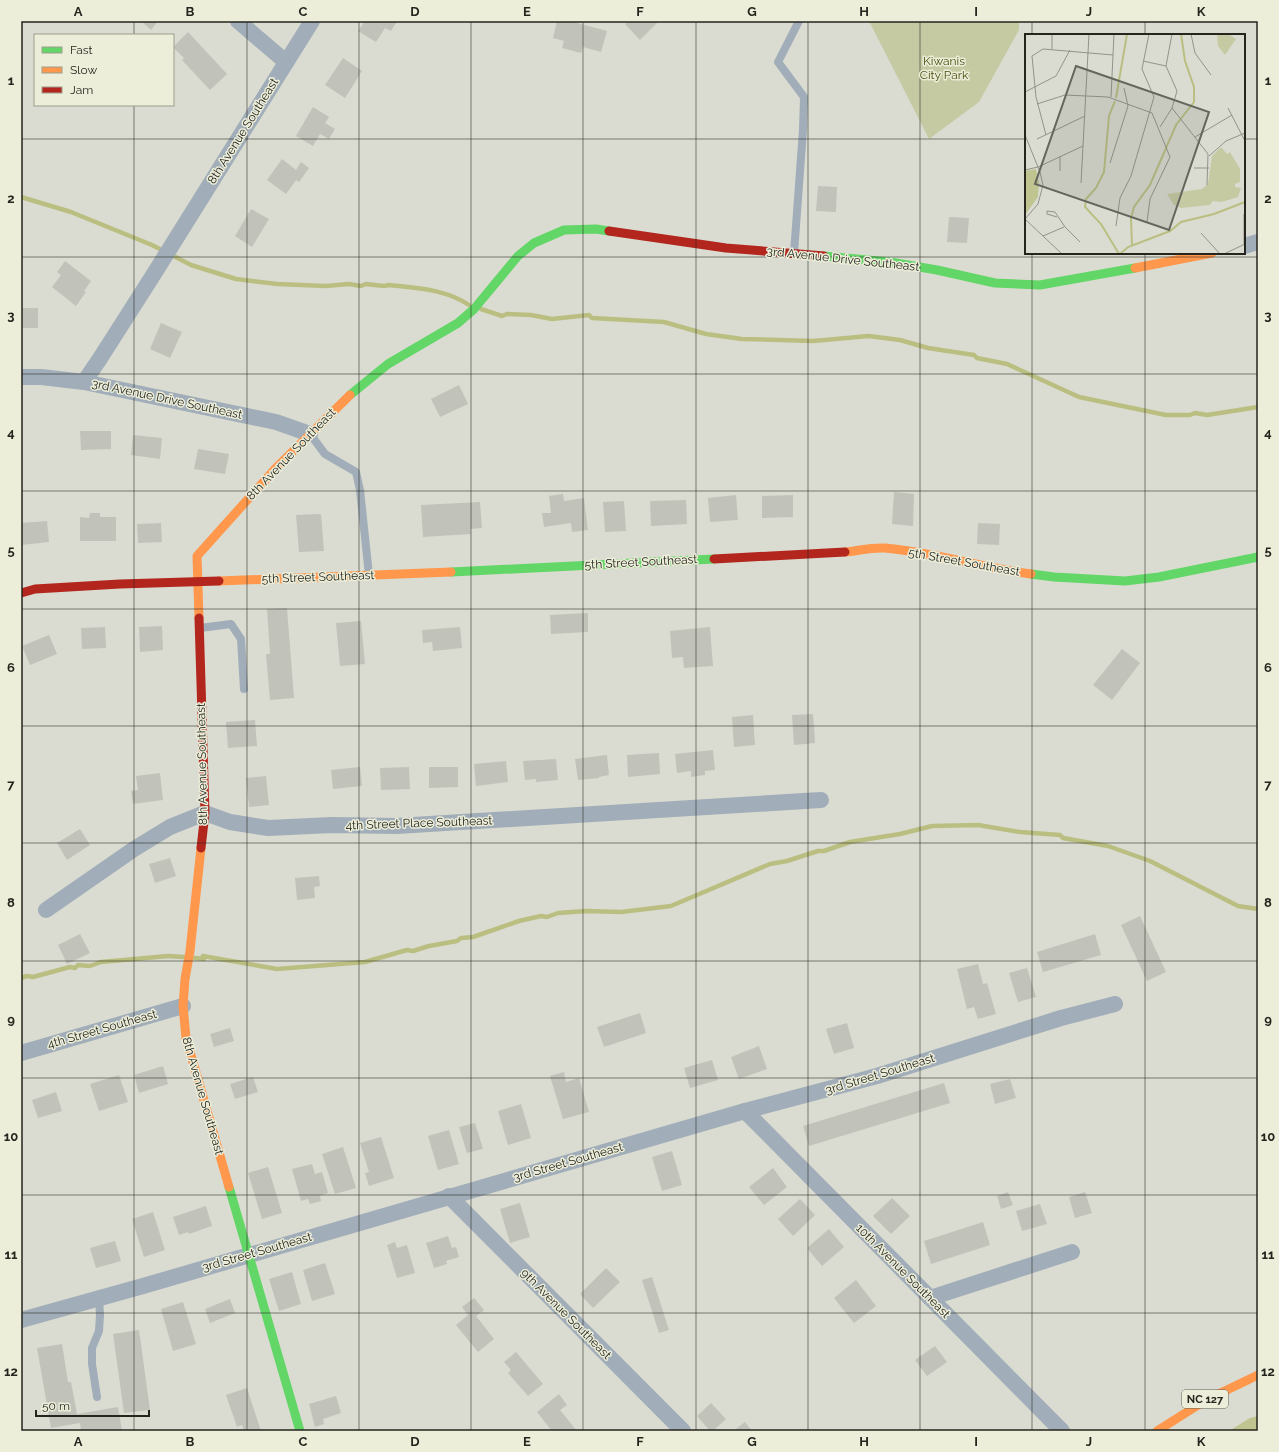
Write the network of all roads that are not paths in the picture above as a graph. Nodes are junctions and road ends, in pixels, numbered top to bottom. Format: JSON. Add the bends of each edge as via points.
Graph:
{"nodes":[{"id":1,"x":238,"y":21,"type":"edge"},
{"id":2,"x":312,"y":21,"type":"edge"},
{"id":3,"x":800,"y":21,"type":"edge"},
{"id":4,"x":286,"y":62,"type":"junction"},
{"id":5,"x":1258,"y":242,"type":"edge"},
{"id":6,"x":1245,"y":246,"type":"edge"},
{"id":7,"x":794,"y":254,"type":"junction"},
{"id":8,"x":1207,"y":254,"type":"edge"},
{"id":9,"x":508,"y":267,"type":"joint"},
{"id":10,"x":21,"y":377,"type":"edge"},
{"id":11,"x":84,"y":382,"type":"junction"},
{"id":12,"x":310,"y":434,"type":"junction"},
{"id":13,"x":1258,"y":557,"type":"edge"},
{"id":14,"x":369,"y":575,"type":"junction"},
{"id":15,"x":197,"y":581,"type":"junction"},
{"id":16,"x":21,"y":593,"type":"edge"},
{"id":17,"x":199,"y":628,"type":"junction"},
{"id":18,"x":244,"y":689,"type":"dead end"},
{"id":19,"x":821,"y":800,"type":"dead end"},
{"id":20,"x":205,"y":813,"type":"junction"},
{"id":21,"x":46,"y":910,"type":"dead end"},
{"id":22,"x":1115,"y":1004,"type":"dead end"},
{"id":23,"x":183,"y":1006,"type":"junction"},
{"id":24,"x":21,"y":1052,"type":"edge"},
{"id":25,"x":745,"y":1112,"type":"junction"},
{"id":26,"x":450,"y":1196,"type":"junction"},
{"id":27,"x":1072,"y":1252,"type":"dead end"},
{"id":28,"x":248,"y":1254,"type":"junction"},
{"id":29,"x":98,"y":1298,"type":"junction"},
{"id":30,"x":930,"y":1298,"type":"junction"},
{"id":31,"x":21,"y":1320,"type":"edge"},
{"id":32,"x":1258,"y":1376,"type":"edge"},
{"id":33,"x":97,"y":1397,"type":"dead end"},
{"id":34,"x":300,"y":1431,"type":"edge"},
{"id":35,"x":683,"y":1431,"type":"edge"},
{"id":36,"x":1062,"y":1431,"type":"edge"},
{"id":37,"x":1157,"y":1431,"type":"edge"}],
"edges":[{"from":1,"to":4,"type":"street"},
{"from":2,"to":4,"type":"street","name":"8th Avenue Southeast"},
{"from":3,"to":7,"type":"lane","via":[[778,62],[804,97]]},
{"from":4,"to":11,"type":"street","name":"8th Avenue Southeast"},
{"from":5,"to":6,"type":"street"},
{"from":7,"to":8,"type":"street","name":"3rd Avenue Drive Southeast","via":[[890,262],[995,283],[1040,284]]},
{"from":7,"to":9,"type":"street","name":"3rd Avenue Drive Southeast","via":[[726,248],[596,229],[564,230],[534,243]]},
{"from":9,"to":12,"type":"street","name":"8th Avenue Southeast","via":[[474,309],[458,323],[372,376],[342,400]]},
{"from":10,"to":11,"type":"street","name":"3rd Avenue Drive Southeast"},
{"from":11,"to":12,"type":"street","name":"3rd Avenue Drive Southeast","via":[[276,422]]},
{"from":12,"to":14,"type":"lane","via":[[325,454],[356,472]]},
{"from":12,"to":15,"type":"street","name":"8th Avenue Southeast","via":[[197,556]]},
{"from":13,"to":14,"type":"street","name":"5th Street Southeast","via":[[1159,577],[1125,581],[1014,572],[883,548],[834,553]]},
{"from":14,"to":15,"type":"street","name":"5th Street Southeast"},
{"from":15,"to":16,"type":"street","name":"5th Street Southeast","via":[[35,589]]},
{"from":15,"to":17,"type":"street","name":"8th Avenue Southeast"},
{"from":17,"to":18,"type":"lane","via":[[231,624],[241,639]]},
{"from":17,"to":20,"type":"street","name":"8th Avenue Southeast"},
{"from":19,"to":20,"type":"street","name":"4th Street Place Southeast","via":[[397,826],[332,825],[268,828],[230,822]]},
{"from":20,"to":21,"type":"street","via":[[170,827]]},
{"from":20,"to":23,"type":"street","name":"8th Avenue Southeast"},
{"from":22,"to":25,"type":"street","name":"3rd Street Southeast","via":[[1061,1018],[877,1076]]},
{"from":23,"to":24,"type":"street","name":"4th Street Southeast"},
{"from":23,"to":28,"type":"street","name":"8th Avenue Southeast","via":[[186,1038]]},
{"from":25,"to":26,"type":"street","name":"3rd Street Southeast"},
{"from":25,"to":30,"type":"street","name":"10th Avenue Southeast"},
{"from":26,"to":28,"type":"street","name":"3rd Street Southeast"},
{"from":26,"to":35,"type":"street","name":"9th Avenue Southeast"},
{"from":27,"to":30,"type":"street"},
{"from":28,"to":29,"type":"street","name":"3rd Street Southeast"},
{"from":28,"to":34,"type":"street","name":"8th Avenue Southeast"},
{"from":29,"to":31,"type":"street","name":"3rd Street Southeast"},
{"from":29,"to":33,"type":"lane","via":[[99,1331],[92,1348]]},
{"from":30,"to":36,"type":"street","name":"10th Avenue Southeast"},
{"from":32,"to":37,"type":"street","number":"NC 127","via":[[1203,1401]]}]}
